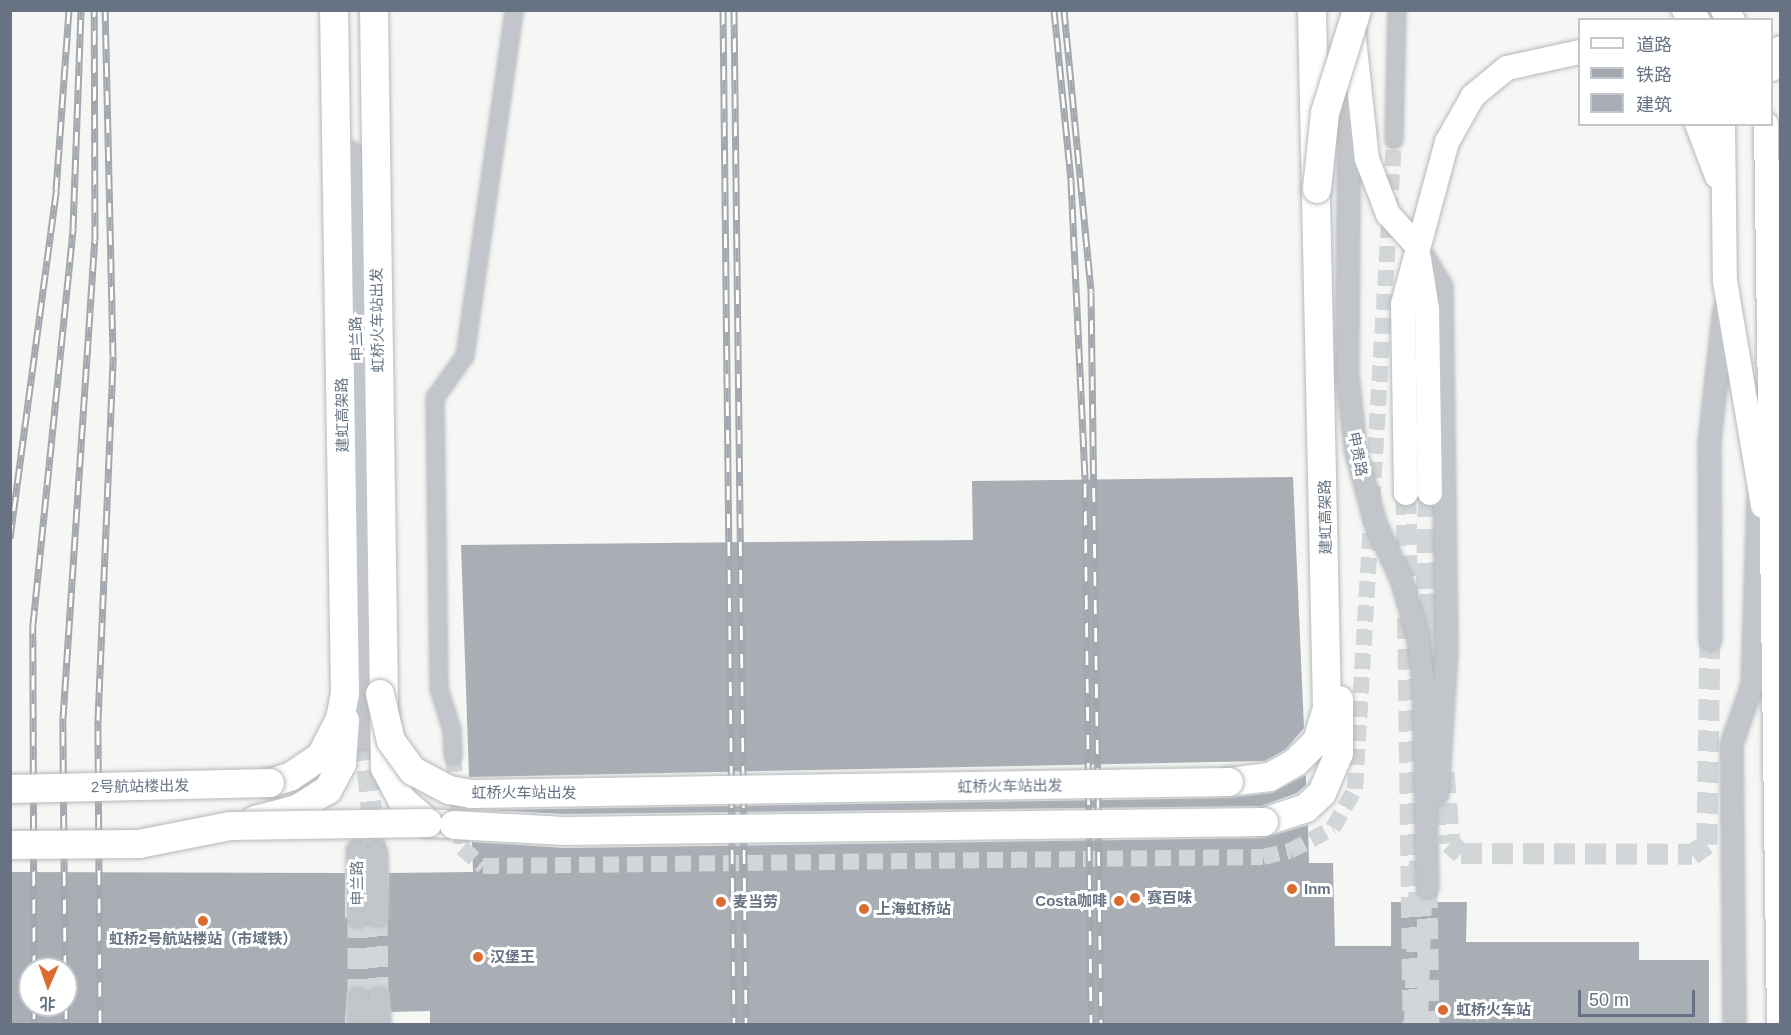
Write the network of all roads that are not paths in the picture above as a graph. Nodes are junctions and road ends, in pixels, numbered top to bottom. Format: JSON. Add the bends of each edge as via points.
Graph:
{"nodes":[{"id":1,"x":334,"y":10,"type":"edge"},
{"id":2,"x":345,"y":10,"type":"edge"},
{"id":3,"x":374,"y":10,"type":"edge"},
{"id":4,"x":514,"y":10,"type":"edge"},
{"id":5,"x":1312,"y":10,"type":"edge"},
{"id":6,"x":1351,"y":10,"type":"edge"},
{"id":7,"x":1357,"y":10,"type":"edge"},
{"id":8,"x":1395,"y":10,"type":"edge"},
{"id":9,"x":1780,"y":48,"type":"edge"},
{"id":10,"x":1578,"y":52,"type":"edge"},
{"id":11,"x":1773,"y":66,"type":"edge"},
{"id":12,"x":1697,"y":126,"type":"edge"},
{"id":13,"x":1723,"y":126,"type":"edge"},
{"id":14,"x":1766,"y":126,"type":"edge"},
{"id":15,"x":1394,"y":140,"type":"tunnel mouth"},
{"id":16,"x":1317,"y":189,"type":"junction"},
{"id":17,"x":1725,"y":204,"type":"junction"},
{"id":18,"x":1418,"y":247,"type":"junction"},
{"id":19,"x":1725,"y":281,"type":"junction"},
{"id":20,"x":1771,"y":476,"type":"edge"},
{"id":21,"x":1418,"y":493,"type":"tunnel mouth"},
{"id":22,"x":1777,"y":617,"type":"edge"},
{"id":23,"x":1710,"y":639,"type":"tunnel mouth"},
{"id":24,"x":1328,"y":652,"type":"junction"},
{"id":25,"x":345,"y":693,"type":"junction"},
{"id":26,"x":380,"y":694,"type":"junction"},
{"id":27,"x":364,"y":739,"type":"tunnel mouth"},
{"id":28,"x":453,"y":756,"type":"tunnel mouth"},
{"id":29,"x":1229,"y":782,"type":"joint"},
{"id":30,"x":270,"y":783,"type":"joint"},
{"id":31,"x":10,"y":789,"type":"edge"},
{"id":32,"x":428,"y":823,"type":"junction"},
{"id":33,"x":230,"y":826,"type":"junction"},
{"id":34,"x":10,"y":846,"type":"edge"},
{"id":35,"x":366,"y":851,"type":"tunnel mouth"},
{"id":36,"x":1779,"y":911,"type":"edge"},
{"id":37,"x":367,"y":916,"type":"tunnel mouth"},
{"id":38,"x":358,"y":1024,"type":"edge"},
{"id":39,"x":379,"y":1024,"type":"edge"},
{"id":40,"x":1734,"y":1024,"type":"edge"},
{"id":41,"x":1779,"y":1024,"type":"edge"}],
"edges":[{"from":1,"to":25,"type":"highway","name":"建虹高架路"},
{"from":2,"to":27,"type":"street","name":"申兰路"},
{"from":3,"to":26,"type":"highway","name":"虹桥火车站出发"},
{"from":4,"to":28,"type":"street","via":[[465,356],[435,398],[439,689],[452,730]]},
{"from":5,"to":16,"type":"highway","bridge":true},
{"from":6,"to":18,"type":"main road","name":"申贵路","via":[[1367,159],[1388,214]]},
{"from":6,"to":18,"type":"street","name":"申贵路","via":[[1347,375],[1355,449],[1375,523],[1401,579],[1417,634],[1424,682],[1427,887],[1446,652],[1441,286]]},
{"from":7,"to":16,"type":"highway","bridge":true,"via":[[1325,112]]},
{"from":8,"to":15,"type":"street"},
{"from":9,"to":11,"type":"main road"},
{"from":10,"to":18,"type":"main road","via":[[1507,68],[1473,96],[1447,142]]},
{"from":12,"to":17,"type":"main road"},
{"from":13,"to":17,"type":"main road"},
{"from":14,"to":20,"type":"main road"},
{"from":16,"to":24,"type":"highway","name":"建虹高架路"},
{"from":17,"to":19,"type":"main road"},
{"from":18,"to":21,"type":"main road","via":[[1403,304]]},
{"from":19,"to":20,"type":"main road"},
{"from":19,"to":23,"type":"street","via":[[1709,441]]},
{"from":20,"to":22,"type":"main road"},
{"from":20,"to":40,"type":"street","via":[[1752,684],[1731,744]]},
{"from":22,"to":36,"type":"main road"},
{"from":24,"to":29,"type":"highway","name":"建虹高架路","via":[[1327,709],[1317,741],[1270,777]]},
{"from":24,"to":32,"type":"highway","bridge":true,"via":[[1339,686],[1339,753],[1332,777],[1306,808],[1264,822],[565,831]]},
{"from":25,"to":30,"type":"highway","name":"建虹高架路","via":[[340,719],[321,756],[290,777]]},
{"from":25,"to":33,"type":"highway","bridge":true,"via":[[342,764],[328,790],[283,814]]},
{"from":26,"to":29,"type":"highway","name":"虹桥火车站出发","bridge":true,"via":[[392,741],[413,771],[449,790],[471,794]]},
{"from":26,"to":32,"type":"highway","bridge":true,"via":[[385,768],[402,800]]},
{"from":30,"to":31,"type":"highway","name":"2号航站楼出发","bridge":true},
{"from":32,"to":33,"type":"highway","bridge":true},
{"from":33,"to":34,"type":"highway","bridge":true,"via":[[139,844]]},
{"from":35,"to":37,"type":"street","name":"申兰路"},
{"from":36,"to":41,"type":"main road"},
{"from":38,"to":39,"type":"street","via":[[368,999]]}]}
